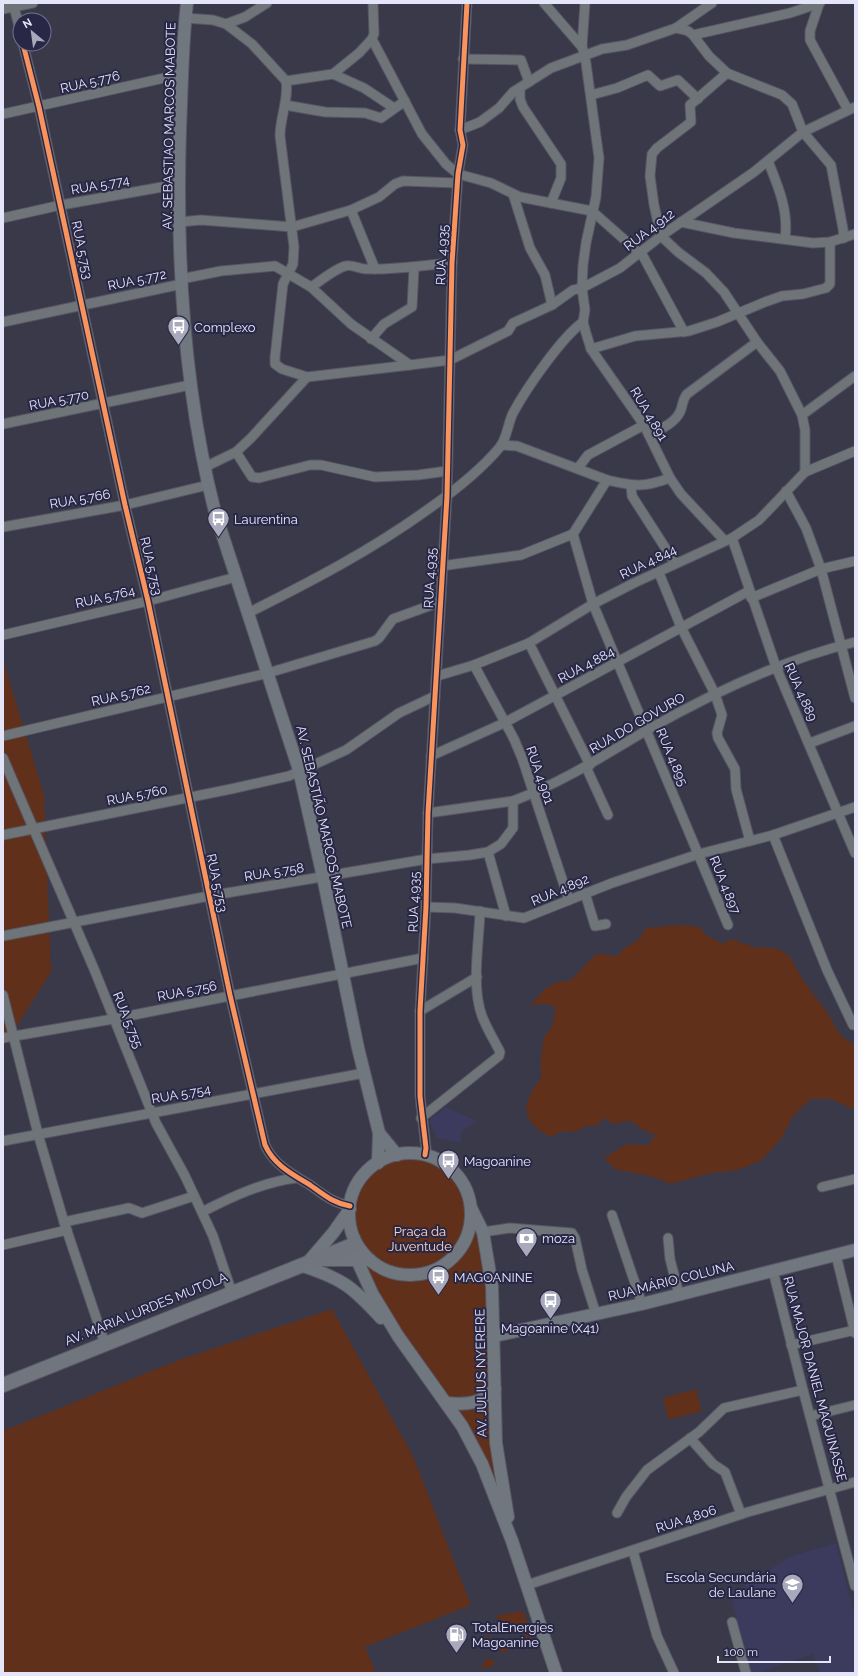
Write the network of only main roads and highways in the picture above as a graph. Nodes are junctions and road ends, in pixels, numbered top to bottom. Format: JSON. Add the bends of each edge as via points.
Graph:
{"nodes":[{"id":1,"x":187,"y":3,"type":"edge"},
{"id":2,"x":222,"y":534,"type":"joint"},
{"id":3,"x":378,"y":1133,"type":"junction"},
{"id":4,"x":397,"y":1155,"type":"junction"},
{"id":5,"x":378,"y":1163,"type":"junction"},
{"id":6,"x":470,"y":1202,"type":"junction"},
{"id":7,"x":350,"y":1208,"type":"junction"},
{"id":8,"x":355,"y":1241,"type":"junction"},
{"id":9,"x":855,"y":1250,"type":"edge"},
{"id":10,"x":357,"y":1260,"type":"junction"},
{"id":11,"x":370,"y":1260,"type":"junction"},
{"id":12,"x":304,"y":1263,"type":"junction"},
{"id":13,"x":497,"y":1336,"type":"junction"},
{"id":14,"x":401,"y":1340,"type":"junction"},
{"id":15,"x":3,"y":1381,"type":"edge"},
{"id":16,"x":3,"y":1385,"type":"edge"},
{"id":17,"x":496,"y":1389,"type":"junction"},
{"id":18,"x":446,"y":1403,"type":"junction"},
{"id":19,"x":512,"y":1541,"type":"junction"},
{"id":20,"x":556,"y":1673,"type":"edge"}],
"edges":[{"from":1,"to":2,"type":"main road","name":"AV. SEBASTIAO MARCOS MABOTE","via":[[179,184],[182,281],[190,385],[208,485]]},
{"from":2,"to":3,"type":"main road","name":"AV. SEBASTIÃO MARCOS MABOTE","via":[[299,770]]},
{"from":3,"to":4,"type":"main road","name":"AV. SEBASTIÃO MARCOS MABOTE"},
{"from":3,"to":5,"type":"main road","name":"AV. SEBASTIÃO MARCOS MABOTE"},
{"from":4,"to":5,"type":"main road"},
{"from":4,"to":6,"type":"main road","via":[[409,1153],[440,1160],[463,1182]]},
{"from":5,"to":7,"type":"main road","via":[[359,1181]]},
{"from":6,"to":11,"type":"main road","via":[[469,1231],[463,1245],[441,1266],[412,1275],[396,1273]]},
{"from":6,"to":13,"type":"main road","name":"AV. JULIUS NYERERE","via":[[483,1232]]},
{"from":7,"to":8,"type":"main road","via":[[350,1224]]},
{"from":7,"to":12,"type":"main road","via":[[333,1233]]},
{"from":8,"to":10,"type":"main road","name":"AV. JULIUS NYERERE"},
{"from":8,"to":11,"type":"main road"},
{"from":8,"to":16,"type":"main road"},
{"from":9,"to":13,"type":"main road","name":"RUA MÁRIO COLUNA","via":[[642,1304]]},
{"from":10,"to":11,"type":"main road"},
{"from":10,"to":12,"type":"main road"},
{"from":10,"to":14,"type":"main road","name":"AV. JULIUS NYERERE","via":[[372,1293]]},
{"from":12,"to":14,"type":"main road","via":[[329,1274],[351,1288]]},
{"from":12,"to":15,"type":"main road","name":"AV. MARIA LURDES MUTOLA"},
{"from":13,"to":17,"type":"main road","name":"AV. JULIUS NYERERE"},
{"from":14,"to":18,"type":"main road","name":"AV. JULIUS NYERERE"},
{"from":17,"to":18,"type":"main road","via":[[489,1396],[469,1404]]},
{"from":17,"to":19,"type":"main road","name":"AV. JULIUS NYERERE","via":[[496,1443]]},
{"from":18,"to":19,"type":"main road","name":"AV. JULIUS NYERERE","via":[[462,1426],[482,1464]]},
{"from":19,"to":20,"type":"main road","name":"AV. JULIUS NYERERE"}]}
